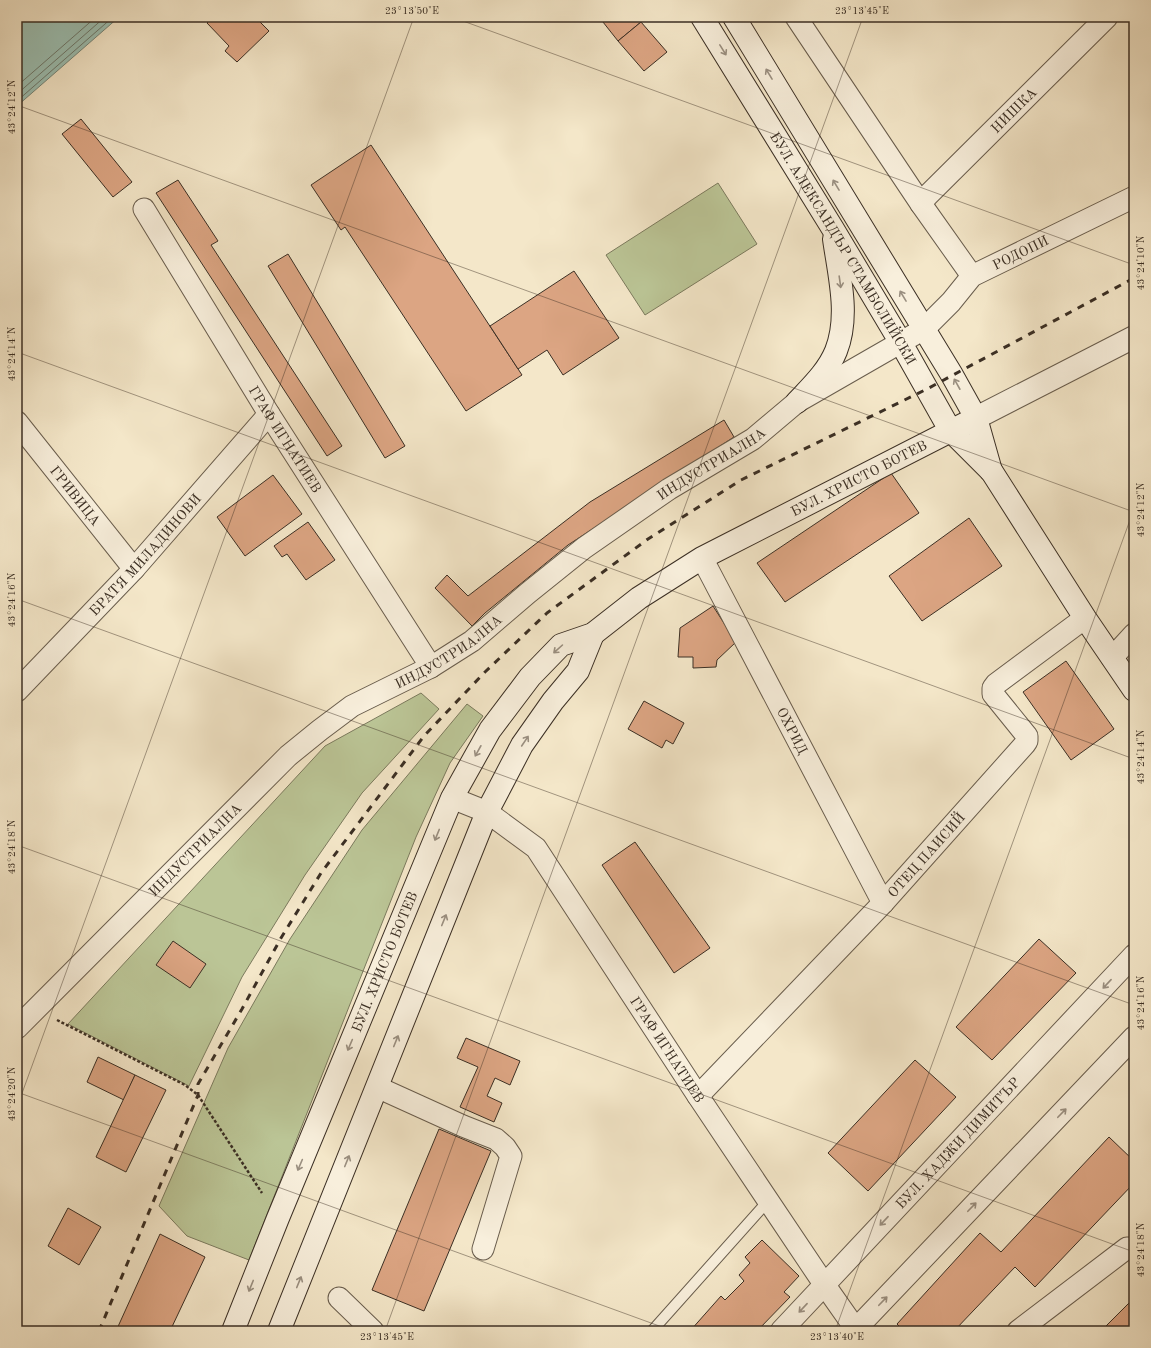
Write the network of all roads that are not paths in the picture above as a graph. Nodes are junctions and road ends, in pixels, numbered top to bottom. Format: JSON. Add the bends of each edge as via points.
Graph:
{"nodes":[{"id":1,"x":702,"y":17,"type":"edge"},
{"id":2,"x":734,"y":17,"type":"edge"},
{"id":3,"x":796,"y":17,"type":"edge"},
{"id":4,"x":1107,"y":17,"type":"edge"},
{"id":5,"x":1134,"y":197,"type":"edge"},
{"id":6,"x":921,"y":204,"type":"junction"},
{"id":7,"x":144,"y":209,"type":"dead end"},
{"id":8,"x":833,"y":230,"type":"junction"},
{"id":9,"x":972,"y":276,"type":"junction"},
{"id":10,"x":924,"y":329,"type":"junction"},
{"id":11,"x":1134,"y":337,"type":"edge"},
{"id":12,"x":901,"y":343,"type":"junction"},
{"id":13,"x":797,"y":402,"type":"junction"},
{"id":14,"x":269,"y":414,"type":"junction"},
{"id":15,"x":976,"y":418,"type":"junction"},
{"id":16,"x":17,"y":422,"type":"edge"},
{"id":17,"x":950,"y":430,"type":"junction"},
{"id":18,"x":992,"y":472,"type":"junction"},
{"id":19,"x":702,"y":558,"type":"junction"},
{"id":20,"x":134,"y":569,"type":"junction"},
{"id":21,"x":1085,"y":618,"type":"junction"},
{"id":22,"x":593,"y":634,"type":"junction"},
{"id":23,"x":1134,"y":634,"type":"edge"},
{"id":24,"x":1112,"y":658,"type":"junction"},
{"id":25,"x":431,"y":667,"type":"junction"},
{"id":26,"x":1134,"y":690,"type":"edge"},
{"id":27,"x":17,"y":691,"type":"edge"},
{"id":28,"x":452,"y":798,"type":"junction"},
{"id":29,"x":487,"y":812,"type":"junction"},
{"id":30,"x":883,"y":903,"type":"junction"},
{"id":31,"x":1134,"y":955,"type":"edge"},
{"id":32,"x":17,"y":1027,"type":"edge"},
{"id":33,"x":1134,"y":1037,"type":"edge"},
{"id":34,"x":377,"y":1087,"type":"junction"},
{"id":35,"x":698,"y":1096,"type":"junction"},
{"id":36,"x":768,"y":1201,"type":"junction"},
{"id":37,"x":1127,"y":1248,"type":"dead end"},
{"id":38,"x":483,"y":1249,"type":"dead end"},
{"id":39,"x":824,"y":1284,"type":"junction"},
{"id":40,"x":340,"y":1298,"type":"dead end"},
{"id":41,"x":856,"y":1330,"type":"edge"},
{"id":42,"x":233,"y":1331,"type":"edge"},
{"id":43,"x":279,"y":1331,"type":"edge"},
{"id":44,"x":373,"y":1331,"type":"edge"},
{"id":45,"x":652,"y":1331,"type":"edge"},
{"id":46,"x":781,"y":1331,"type":"edge"},
{"id":47,"x":1018,"y":1331,"type":"edge"}],
"edges":[{"from":1,"to":8,"type":"main road","name":"БУЛ. АЛЕКСАНДЪР СТАМБОЛИЙСКИ","one_way":true},
{"from":10,"to":2,"type":"main road","name":"БУЛ. АЛЕКСАНДЪР СТАМБОЛИЙСКИ","one_way":true},
{"from":3,"to":6,"type":"street"},
{"from":4,"to":6,"type":"street","name":"НИШКА"},
{"from":5,"to":9,"type":"street","name":"РОДОПИ"},
{"from":6,"to":9,"type":"street"},
{"from":7,"to":14,"type":"street","name":"ГРАФ ИГНАТИЕВ"},
{"from":8,"to":12,"type":"main road","name":"БУЛ. АЛЕКСАНДЪР СТАМБОЛИЙСКИ"},
{"from":8,"to":13,"type":"main road","one_way":true,"via":[[842,292],[841,334],[836,352],[827,367]]},
{"from":9,"to":10,"type":"street","name":"РОДОПИ"},
{"from":10,"to":12,"type":"street","name":"ИНДУСТРИАЛНА"},
{"from":15,"to":10,"type":"main road","name":"БУЛ. АЛЕКСАНДЪР СТАМБОЛИЙСКИ","one_way":true},
{"from":11,"to":15,"type":"main road","name":"БУЛ. ХРИСТО БОТЕВ"},
{"from":12,"to":13,"type":"street","name":"ИНДУСТРИАЛНА"},
{"from":12,"to":17,"type":"main road","name":"БУЛ. АЛЕКСАНДЪР СТАМБОЛИЙСКИ"},
{"from":13,"to":25,"type":"street","name":"ИНДУСТРИАЛНА","via":[[753,439],[669,489],[584,548],[472,641]]},
{"from":14,"to":20,"type":"street","name":"БРАТЯ МИЛАДИНОВИ"},
{"from":14,"to":25,"type":"street","name":"ГРАФ ИГНАТИЕВ"},
{"from":15,"to":17,"type":"main road","name":"БУЛ. ХРИСТО БОТЕВ"},
{"from":15,"to":18,"type":"main road","name":"БУЛ. АЛЕКСАНДЪР СТАМБОЛИЙСКИ"},
{"from":16,"to":20,"type":"street","name":"ГРИВИЦА"},
{"from":17,"to":18,"type":"main road","name":"БУЛ. АЛЕКСАНДЪР СТАМБОЛИЙСКИ"},
{"from":17,"to":19,"type":"main road","name":"БУЛ. ХРИСТО БОТЕВ"},
{"from":18,"to":21,"type":"main road","name":"БУЛ. АЛЕКСАНДЪР СТАМБОЛИЙСКИ"},
{"from":19,"to":22,"type":"main road","name":"БУЛ. ХРИСТО БОТЕВ","via":[[639,598]]},
{"from":19,"to":30,"type":"street","name":"ОХРИД"},
{"from":20,"to":27,"type":"street","name":"БРАТЯ МИЛАДИНОВИ"},
{"from":21,"to":24,"type":"main road","name":"БУЛ. АЛЕКСАНДЪР СТАМБОЛИЙСКИ"},
{"from":21,"to":30,"type":"street","name":"ОТЕЦ ПАИСИЙ","via":[[993,688],[993,694],[1027,736],[1027,741]]},
{"from":22,"to":28,"type":"main road","name":"БУЛ. ХРИСТО БОТЕВ","one_way":true,"via":[[561,645],[530,677],[490,730]]},
{"from":29,"to":22,"type":"main road","name":"БУЛ. ХРИСТО БОТЕВ","one_way":true,"via":[[522,745],[578,671]]},
{"from":23,"to":24,"type":"street"},
{"from":24,"to":26,"type":"main road","name":"БУЛ. АЛЕКСАНДЪР СТАМБОЛИЙСКИ"},
{"from":25,"to":32,"type":"street","name":"ИНДУСТРИАЛНА","via":[[352,706],[288,756]]},
{"from":28,"to":29,"type":"street","name":"ГРАФ ИГНАТИЕВ"},
{"from":28,"to":42,"type":"main road","name":"БУЛ. ХРИСТО БОТЕВ","one_way":true},
{"from":34,"to":29,"type":"main road","name":"БУЛ. ХРИСТО БОТЕВ","one_way":true},
{"from":29,"to":35,"type":"street","name":"ГРАФ ИГНАТИЕВ","via":[[536,848]]},
{"from":30,"to":35,"type":"street","name":"ОТЕЦ ПАИСИЙ"},
{"from":31,"to":39,"type":"street","name":"БУЛ. ХАДЖИ ДИМИТЪР","one_way":true},
{"from":41,"to":33,"type":"street","one_way":true},
{"from":34,"to":38,"type":"street","via":[[496,1139],[511,1156]]},
{"from":43,"to":34,"type":"main road","name":"БУЛ. ХРИСТО БОТЕВ","one_way":true},
{"from":35,"to":36,"type":"street","name":"ГРАФ ИГНАТИЕВ"},
{"from":36,"to":39,"type":"street","name":"ГРАФ ИГНАТИЕВ"},
{"from":36,"to":45,"type":"lane"},
{"from":37,"to":47,"type":"street"},
{"from":39,"to":41,"type":"street","name":"ГРАФ ИГНАТИЕВ"},
{"from":39,"to":46,"type":"street","name":"БУЛ. ХАДЖИ ДИМИТЪР","one_way":true},
{"from":40,"to":44,"type":"street"}]}
